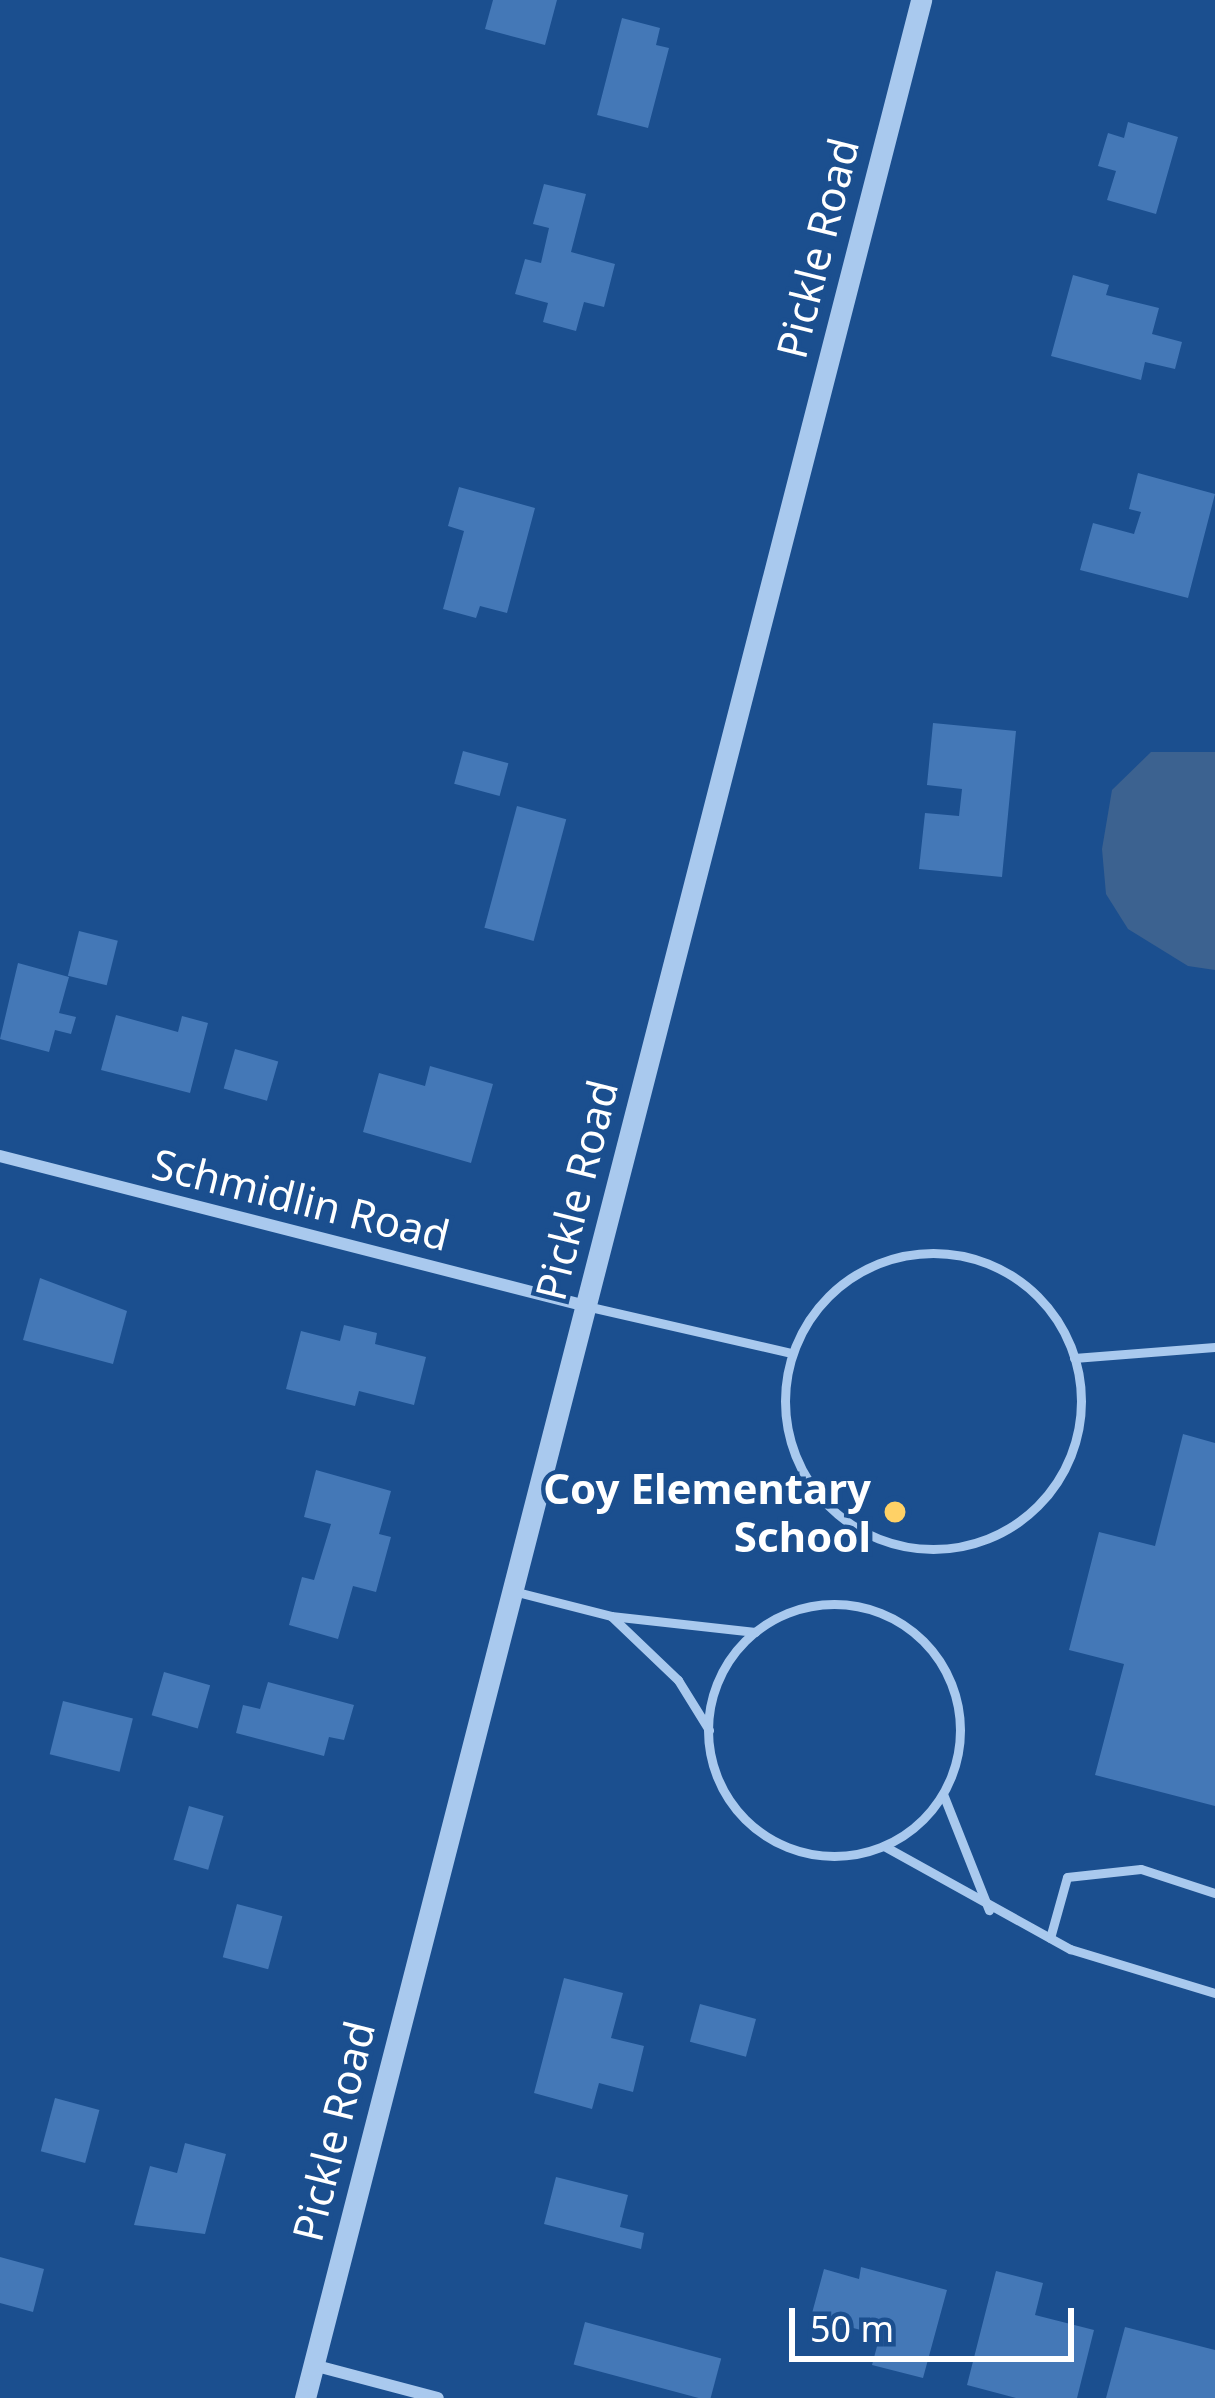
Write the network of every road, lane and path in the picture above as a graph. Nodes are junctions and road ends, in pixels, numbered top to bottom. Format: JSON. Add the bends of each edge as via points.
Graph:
{"nodes":[{"id":1,"x":921,"y":0,"type":"edge"},
{"id":2,"x":0,"y":1156,"type":"edge"},
{"id":3,"x":586,"y":1306,"type":"junction"},
{"id":4,"x":1215,"y":1347,"type":"edge"},
{"id":5,"x":791,"y":1353,"type":"junction"},
{"id":6,"x":1074,"y":1358,"type":"junction"},
{"id":7,"x":513,"y":1591,"type":"junction"},
{"id":8,"x":611,"y":1616,"type":"junction"},
{"id":9,"x":756,"y":1632,"type":"junction"},
{"id":10,"x":709,"y":1730,"type":"junction"},
{"id":11,"x":943,"y":1795,"type":"junction"},
{"id":12,"x":884,"y":1846,"type":"junction"},
{"id":13,"x":1215,"y":1893,"type":"edge"},
{"id":14,"x":989,"y":1910,"type":"junction"},
{"id":15,"x":1050,"y":1938,"type":"junction"},
{"id":16,"x":1215,"y":1993,"type":"edge"},
{"id":17,"x":313,"y":2366,"type":"junction"},
{"id":18,"x":305,"y":2398,"type":"edge"},
{"id":19,"x":438,"y":2398,"type":"edge"}],
"edges":[{"from":1,"to":3,"type":"street","name":"Pickle Road"},
{"from":2,"to":3,"type":"street","name":"Schmidlin Road"},
{"from":3,"to":5,"type":"lane"},
{"from":3,"to":7,"type":"street","name":"Pickle Road"},
{"from":4,"to":6,"type":"lane"},
{"from":5,"to":6,"type":"lane","via":[[814,1309],[851,1275],[897,1255],[945,1251],[992,1263],[1033,1290],[1064,1328]]},
{"from":5,"to":6,"type":"lane","via":[[784,1402],[792,1452],[817,1495],[854,1528],[900,1547],[949,1550],[995,1536],[1036,1509],[1065,1469],[1080,1423]]},
{"from":7,"to":8,"type":"lane"},
{"from":7,"to":17,"type":"street","name":"Pickle Road"},
{"from":8,"to":9,"type":"lane"},
{"from":8,"to":10,"type":"lane","via":[[678,1681]]},
{"from":9,"to":10,"type":"lane","via":[[732,1654],[713,1693]]},
{"from":9,"to":11,"type":"lane","via":[[803,1606],[847,1604],[888,1615],[924,1640],[948,1675],[960,1717],[958,1757]]},
{"from":10,"to":12,"type":"lane","via":[[716,1776],[736,1810],[767,1837],[803,1853],[844,1856]]},
{"from":11,"to":12,"type":"lane","via":[[917,1826]]},
{"from":11,"to":14,"type":"lane"},
{"from":12,"to":14,"type":"lane"},
{"from":13,"to":15,"type":"lane","via":[[1141,1869],[1067,1877]]},
{"from":14,"to":15,"type":"lane"},
{"from":15,"to":16,"type":"lane"},
{"from":17,"to":18,"type":"street","name":"Pickle Road"},
{"from":17,"to":19,"type":"street"}]}
